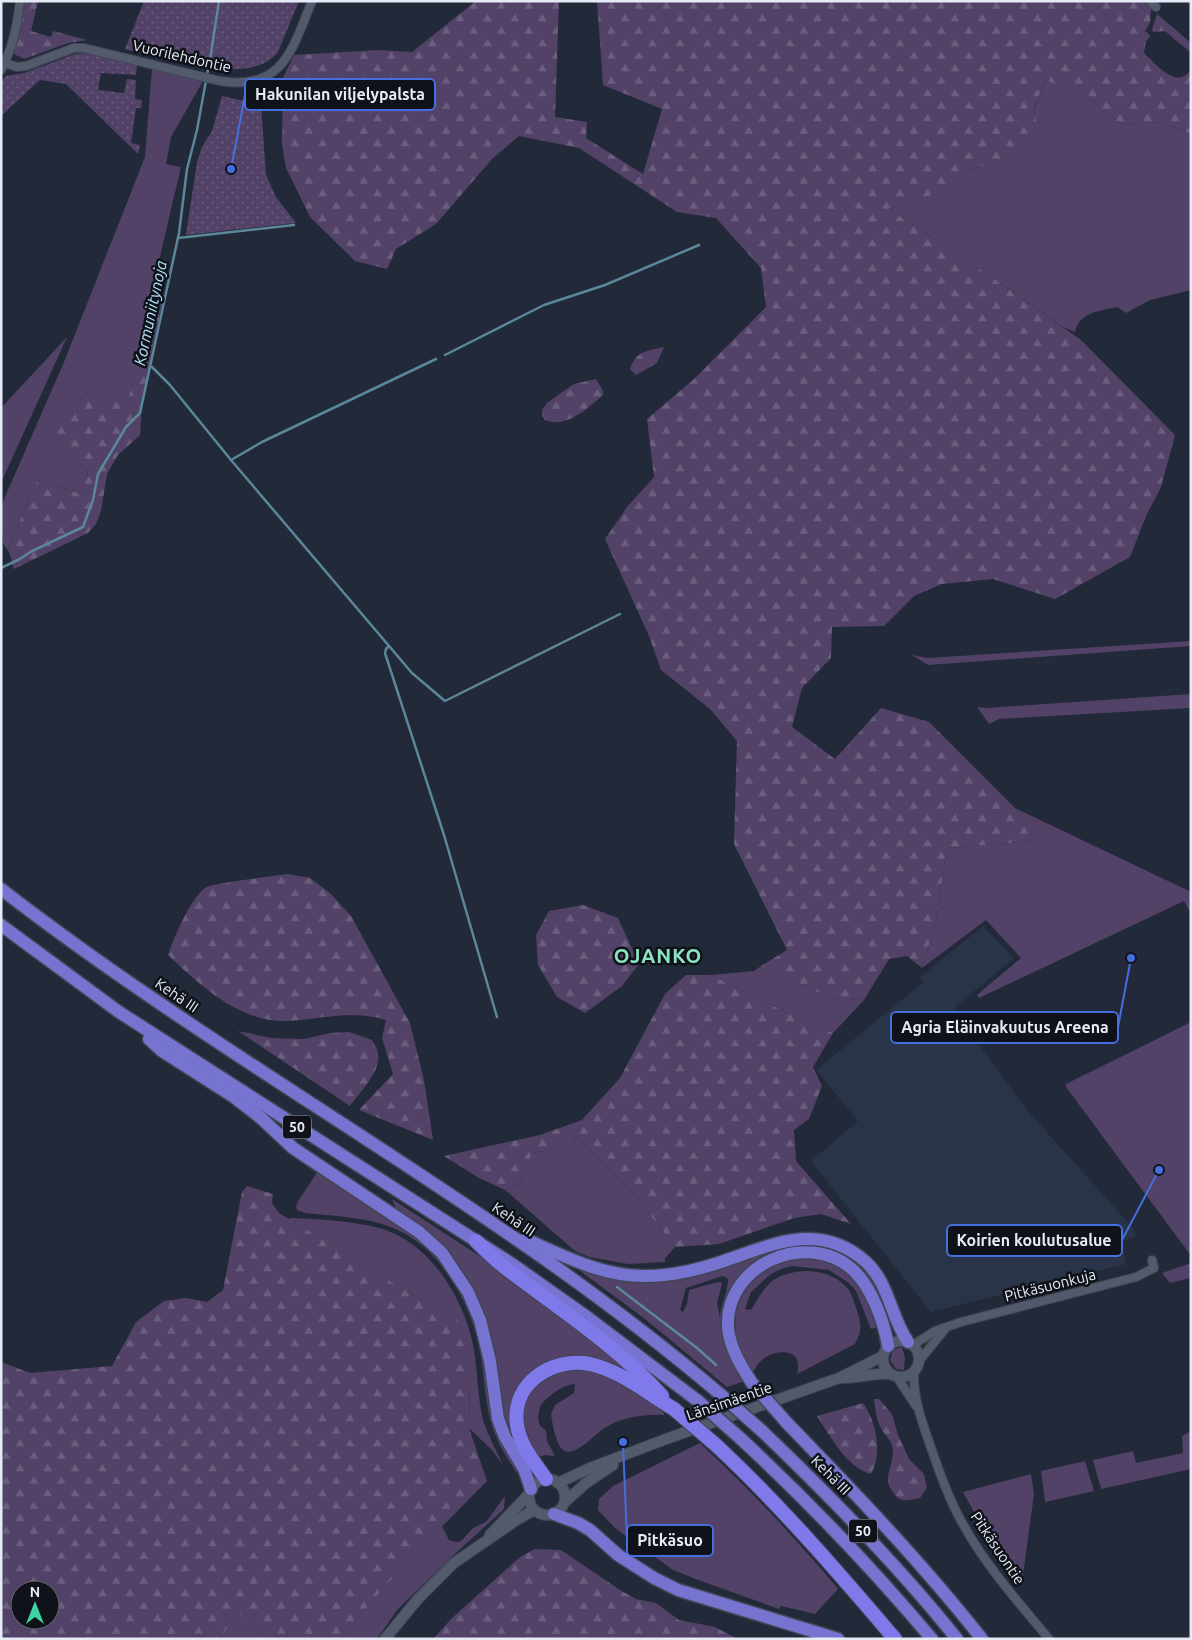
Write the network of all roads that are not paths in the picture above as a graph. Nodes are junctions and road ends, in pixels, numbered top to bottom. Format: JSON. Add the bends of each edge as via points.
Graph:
{"nodes":[{"id":1,"x":20,"y":1,"type":"edge"},
{"id":2,"x":312,"y":1,"type":"edge"},
{"id":3,"x":5,"y":62,"type":"junction"},
{"id":4,"x":1,"y":70,"type":"edge"},
{"id":5,"x":1,"y":889,"type":"edge"},
{"id":6,"x":1,"y":925,"type":"edge"},
{"id":7,"x":119,"y":1012,"type":"junction"},
{"id":8,"x":493,"y":1224,"type":"junction"},
{"id":9,"x":476,"y":1241,"type":"junction"},
{"id":10,"x":1152,"y":1260,"type":"dead end"},
{"id":11,"x":945,"y":1329,"type":"junction"},
{"id":12,"x":910,"y":1344,"type":"junction"},
{"id":13,"x":886,"y":1351,"type":"junction"},
{"id":14,"x":919,"y":1361,"type":"junction"},
{"id":15,"x":914,"y":1372,"type":"junction"},
{"id":16,"x":894,"y":1376,"type":"junction"},
{"id":17,"x":838,"y":1378,"type":"junction"},
{"id":18,"x":918,"y":1408,"type":"junction"},
{"id":19,"x":674,"y":1409,"type":"junction"},
{"id":20,"x":630,"y":1454,"type":"junction"},
{"id":21,"x":552,"y":1481,"type":"junction"},
{"id":22,"x":530,"y":1492,"type":"junction"},
{"id":23,"x":564,"y":1502,"type":"junction"},
{"id":24,"x":534,"y":1510,"type":"junction"},
{"id":25,"x":554,"y":1514,"type":"junction"},
{"id":26,"x":485,"y":1541,"type":"junction"},
{"id":27,"x":892,"y":1636,"type":"edge"},
{"id":28,"x":385,"y":1639,"type":"edge"},
{"id":29,"x":838,"y":1639,"type":"edge"},
{"id":30,"x":932,"y":1639,"type":"edge"},
{"id":31,"x":957,"y":1639,"type":"edge"},
{"id":32,"x":982,"y":1639,"type":"edge"},
{"id":33,"x":1049,"y":1639,"type":"edge"}],
"edges":[{"from":1,"to":3,"type":"street","via":[[14,40]]},
{"from":2,"to":3,"type":"street","name":"Vuorilehdontie","via":[[290,53],[277,70],[251,81],[220,81],[84,48],[74,48],[26,66],[17,67]]},
{"from":3,"to":4,"type":"street"},
{"from":5,"to":8,"type":"highway","name":"Kehä III","number":"50","via":[[123,978]]},
{"from":6,"to":7,"type":"highway","number":"50"},
{"from":7,"to":9,"type":"highway","number":"50"},
{"from":7,"to":22,"type":"highway","via":[[162,1051],[234,1097],[293,1148],[419,1232],[442,1253],[465,1286],[480,1320],[490,1361],[498,1419],[524,1469]]},
{"from":8,"to":12,"type":"highway","via":[[581,1264],[645,1276],[688,1271],[784,1240],[824,1240],[849,1249],[868,1264]]},
{"from":8,"to":31,"type":"highway","name":"Kehä III","number":"50","bridge":true,"via":[[662,1345],[762,1431],[839,1506]]},
{"from":9,"to":19,"type":"highway","via":[[509,1271],[600,1340]]},
{"from":9,"to":30,"type":"highway","number":"50","bridge":true,"via":[[587,1316],[698,1401],[823,1518]]},
{"from":10,"to":11,"type":"street","name":"Pitkäsuonkuja","via":[[1154,1268],[1136,1277],[971,1319]]},
{"from":11,"to":12,"type":"street","name":"Pitkäsuonkuja"},
{"from":11,"to":14,"type":"street","name":"Pitkäsuonkuja"},
{"from":12,"to":13,"type":"main road","via":[[894,1342]]},
{"from":12,"to":14,"type":"main road","via":[[919,1355]]},
{"from":13,"to":16,"type":"main road","via":[[884,1366]]},
{"from":13,"to":17,"type":"main road","name":"Länsimäentie"},
{"from":13,"to":32,"type":"highway","bridge":true,"via":[[886,1336],[867,1287],[852,1269],[834,1258],[816,1253],[797,1252],[764,1263],[738,1290],[728,1319],[730,1339],[752,1383],[880,1518]]},
{"from":14,"to":15,"type":"main road"},
{"from":15,"to":16,"type":"main road"},
{"from":15,"to":18,"type":"street","name":"Pitkäsuontie"},
{"from":16,"to":17,"type":"main road","name":"Länsimäentie","via":[[878,1373],[851,1379]]},
{"from":16,"to":18,"type":"street","name":"Pitkäsuontie"},
{"from":17,"to":20,"type":"main road","name":"Länsimäentie"},
{"from":18,"to":33,"type":"street","name":"Pitkäsuontie","via":[[944,1485],[964,1526],[987,1562]]},
{"from":19,"to":21,"type":"highway","via":[[600,1367],[575,1362],[543,1371],[522,1395],[517,1426],[527,1451]]},
{"from":19,"to":27,"type":"highway","bridge":true,"via":[[754,1480]]},
{"from":20,"to":21,"type":"main road","name":"Länsimäentie"},
{"from":20,"to":23,"type":"main road","name":"Länsimäentie","via":[[595,1476]]},
{"from":21,"to":22,"type":"main road","via":[[540,1480]]},
{"from":21,"to":23,"type":"main road","via":[[562,1488]]},
{"from":22,"to":24,"type":"main road","via":[[530,1505]]},
{"from":22,"to":26,"type":"main road"},
{"from":23,"to":25,"type":"main road"},
{"from":24,"to":25,"type":"main road","via":[[542,1515]]},
{"from":24,"to":26,"type":"main road"},
{"from":25,"to":29,"type":"highway","via":[[590,1530],[618,1555],[678,1590]]},
{"from":26,"to":28,"type":"main road","via":[[454,1563],[417,1600]]}]}
